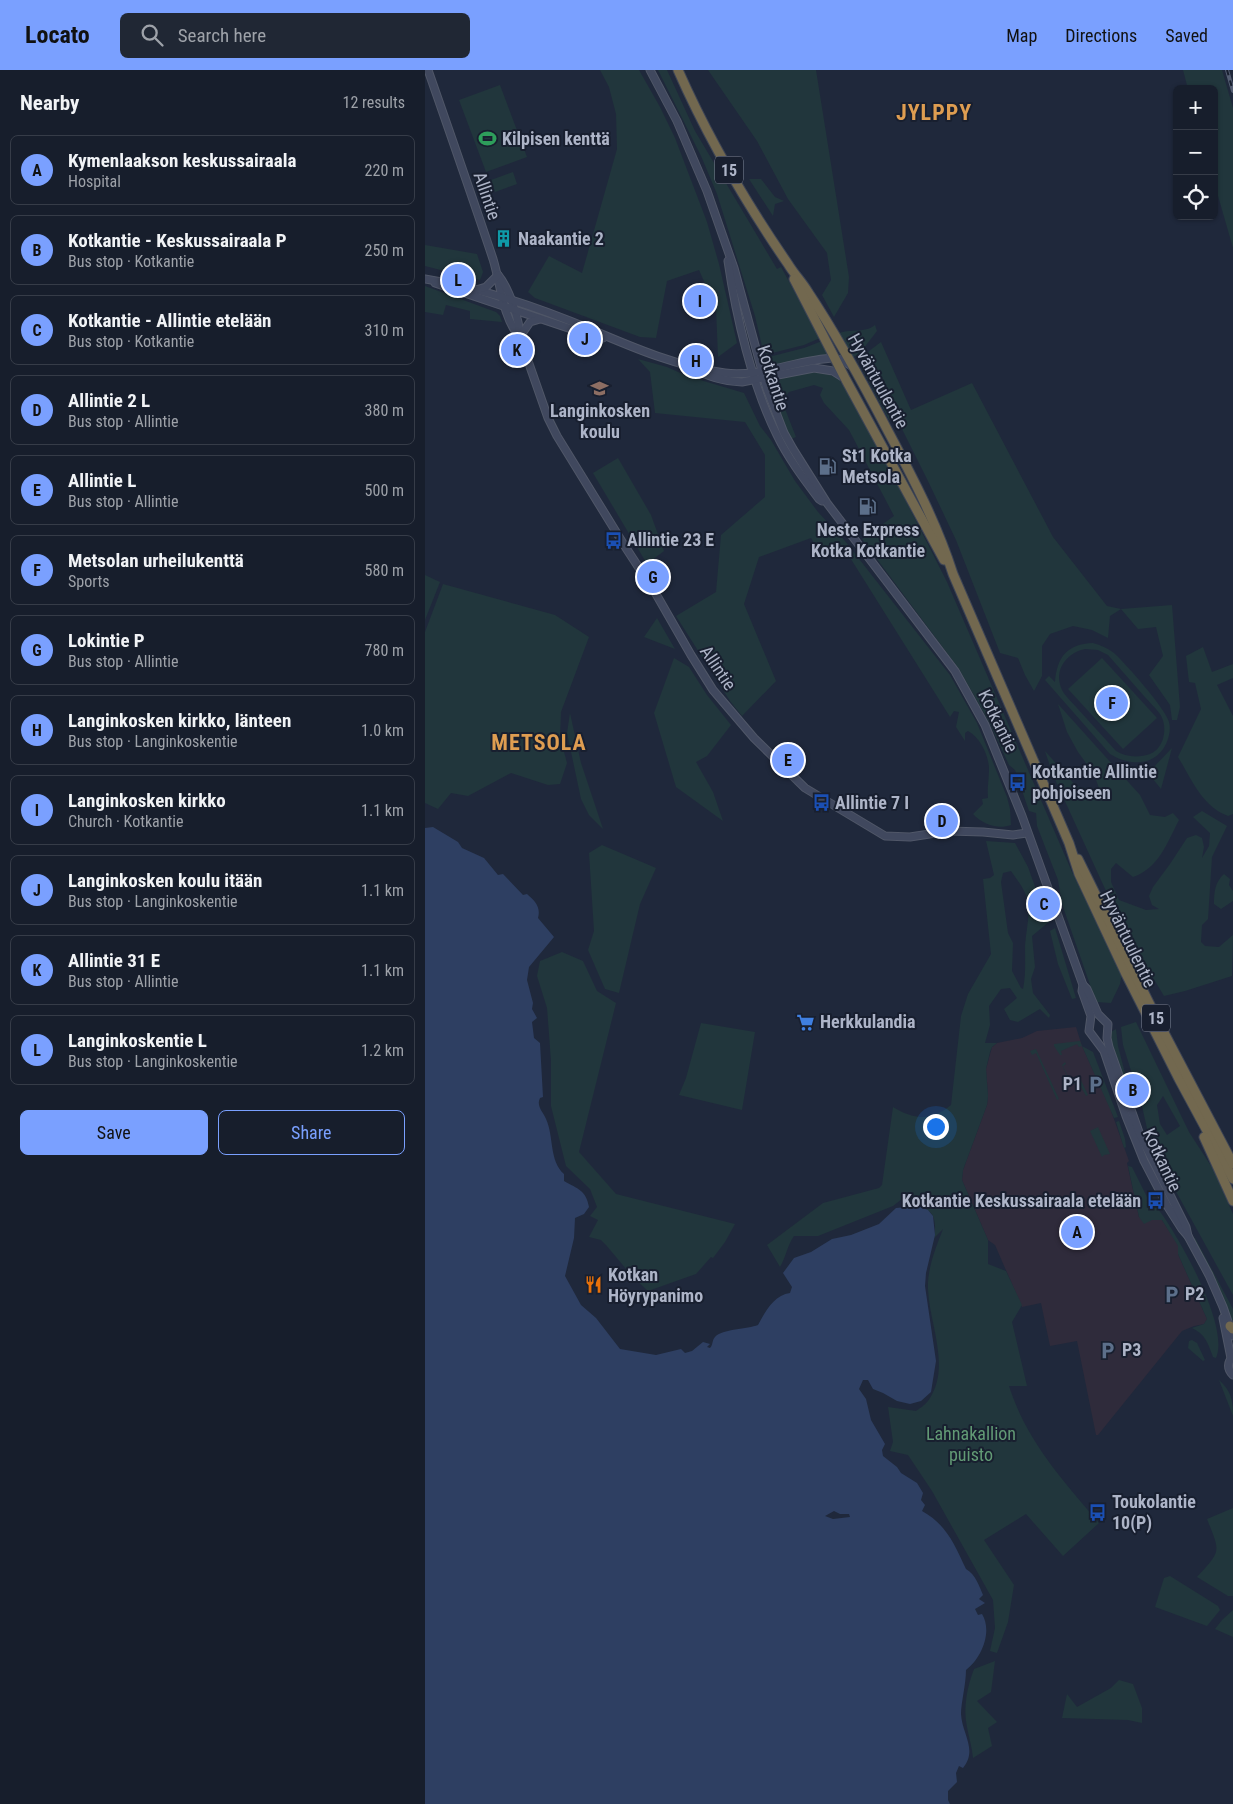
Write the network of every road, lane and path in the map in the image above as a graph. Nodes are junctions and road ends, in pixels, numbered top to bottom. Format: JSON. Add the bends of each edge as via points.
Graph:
{"nodes":[{"id":1,"x":428,"y":70,"type":"edge"},
{"id":2,"x":650,"y":70,"type":"edge"},
{"id":3,"x":678,"y":70,"type":"edge"},
{"id":4,"x":725,"y":246,"type":"junction"},
{"id":5,"x":788,"y":264,"type":"junction"},
{"id":6,"x":498,"y":275,"type":"junction"},
{"id":7,"x":425,"y":279,"type":"edge"},
{"id":8,"x":476,"y":290,"type":"junction"},
{"id":9,"x":506,"y":302,"type":"junction"},
{"id":10,"x":513,"y":310,"type":"junction"},
{"id":11,"x":541,"y":319,"type":"junction"},
{"id":12,"x":520,"y":338,"type":"junction"},
{"id":13,"x":611,"y":339,"type":"junction"},
{"id":14,"x":834,"y":358,"type":"junction"},
{"id":15,"x":692,"y":366,"type":"junction"},
{"id":16,"x":854,"y":368,"type":"junction"},
{"id":17,"x":762,"y":370,"type":"junction"},
{"id":18,"x":753,"y":372,"type":"junction"},
{"id":19,"x":764,"y":378,"type":"junction"},
{"id":20,"x":755,"y":380,"type":"junction"},
{"id":21,"x":846,"y":380,"type":"junction"},
{"id":22,"x":827,"y":503,"type":"junction"},
{"id":23,"x":953,"y":574,"type":"junction"},
{"id":24,"x":1027,"y":832,"type":"junction"},
{"id":25,"x":1069,"y":843,"type":"junction"},
{"id":26,"x":1083,"y":985,"type":"junction"},
{"id":27,"x":1103,"y":1018,"type":"junction"},
{"id":28,"x":1091,"y":1021,"type":"junction"},
{"id":29,"x":1107,"y":1033,"type":"junction"},
{"id":30,"x":1094,"y":1037,"type":"junction"},
{"id":31,"x":1179,"y":1080,"type":"junction"},
{"id":32,"x":1233,"y":1164,"type":"edge"},
{"id":33,"x":1233,"y":1179,"type":"edge"},
{"id":34,"x":1233,"y":1201,"type":"edge"},
{"id":35,"x":1189,"y":1236,"type":"junction"},
{"id":36,"x":1219,"y":1301,"type":"junction"},
{"id":37,"x":1231,"y":1328,"type":"edge"},
{"id":38,"x":1233,"y":1336,"type":"edge"},
{"id":39,"x":1232,"y":1357,"type":"edge"},
{"id":40,"x":1233,"y":1375,"type":"edge"}],
"edges":[{"from":1,"to":6,"type":"street","name":"Allintie"},
{"from":2,"to":4,"type":"street","name":"Kotkantie","via":[[692,154]]},
{"from":3,"to":5,"type":"highway","name":"Hyväntuulentie","number":"15","via":[[721,157]]},
{"from":4,"to":17,"type":"street","name":"Kotkantie"},
{"from":4,"to":18,"type":"street","name":"Kotkantie"},
{"from":5,"to":14,"type":"highway","name":"Hyväntuulentie","number":"15"},
{"from":5,"to":16,"type":"highway","name":"Hyväntuulentie","number":"15"},
{"from":6,"to":8,"type":"street","via":[[486,287]]},
{"from":6,"to":9,"type":"street","name":"Allintie","via":[[498,284]]},
{"from":7,"to":8,"type":"street"},
{"from":7,"to":9,"type":"street"},
{"from":8,"to":9,"type":"street"},
{"from":9,"to":10,"type":"street"},
{"from":9,"to":12,"type":"street","name":"Allintie","via":[[513,329]]},
{"from":9,"to":13,"type":"street","via":[[575,323]]},
{"from":10,"to":11,"type":"street"},
{"from":10,"to":12,"type":"street","name":"Allintie"},
{"from":11,"to":12,"type":"street","via":[[530,322]]},
{"from":11,"to":13,"type":"street"},
{"from":12,"to":24,"type":"street","name":"Allintie","via":[[557,436],[691,655],[729,710],[785,769],[805,788],[885,836],[910,837],[949,832],[1013,835]]},
{"from":13,"to":15,"type":"street"},
{"from":14,"to":16,"type":"street"},
{"from":14,"to":17,"type":"street"},
{"from":14,"to":21,"type":"highway","name":"Hyväntuulentie","number":"15"},
{"from":15,"to":18,"type":"street","via":[[724,373]]},
{"from":15,"to":20,"type":"street","via":[[704,375],[723,380]]},
{"from":16,"to":23,"type":"highway","name":"Hyväntuulentie","number":"15","via":[[928,511]]},
{"from":17,"to":18,"type":"street"},
{"from":17,"to":19,"type":"street","name":"Kotkantie"},
{"from":18,"to":20,"type":"street","name":"Kotkantie"},
{"from":19,"to":20,"type":"street"},
{"from":19,"to":21,"type":"street","via":[[814,368],[833,371]]},
{"from":19,"to":22,"type":"street","name":"Kotkantie","via":[[789,441]]},
{"from":20,"to":22,"type":"street","name":"Kotkantie","via":[[772,424],[794,466],[819,499]]},
{"from":21,"to":23,"type":"highway","name":"Hyväntuulentie","number":"15"},
{"from":22,"to":24,"type":"street","name":"Kotkantie","via":[[955,671],[997,750]]},
{"from":23,"to":25,"type":"highway","name":"Hyväntuulentie","number":"15"},
{"from":24,"to":26,"type":"street","name":"Kotkantie"},
{"from":25,"to":31,"type":"highway","name":"Hyväntuulentie","number":"15","via":[[1089,897]]},
{"from":25,"to":32,"type":"highway","name":"Hyväntuulentie","number":"15"},
{"from":26,"to":27,"type":"street","name":"Kotkantie"},
{"from":26,"to":28,"type":"street","name":"Kotkantie"},
{"from":27,"to":28,"type":"street"},
{"from":27,"to":29,"type":"street","via":[[1108,1024]]},
{"from":28,"to":30,"type":"street","via":[[1088,1028]]},
{"from":29,"to":30,"type":"street"},
{"from":29,"to":35,"type":"street","name":"Kotkantie","via":[[1111,1054],[1135,1120]]},
{"from":30,"to":35,"type":"street","name":"Kotkantie","via":[[1107,1059],[1144,1161],[1168,1207]]},
{"from":31,"to":33,"type":"highway","name":"Hyväntuulentie","number":"15"},
{"from":31,"to":34,"type":"highway"},
{"from":35,"to":36,"type":"street","name":"Kotkantie"},
{"from":36,"to":37,"type":"street","name":"Kotkantie"},
{"from":36,"to":39,"type":"street","name":"Kotkantie"},
{"from":37,"to":38,"type":"street","name":"Kotkantie"},
{"from":39,"to":40,"type":"street","name":"Kotkantie","via":[[1229,1367]]}]}
